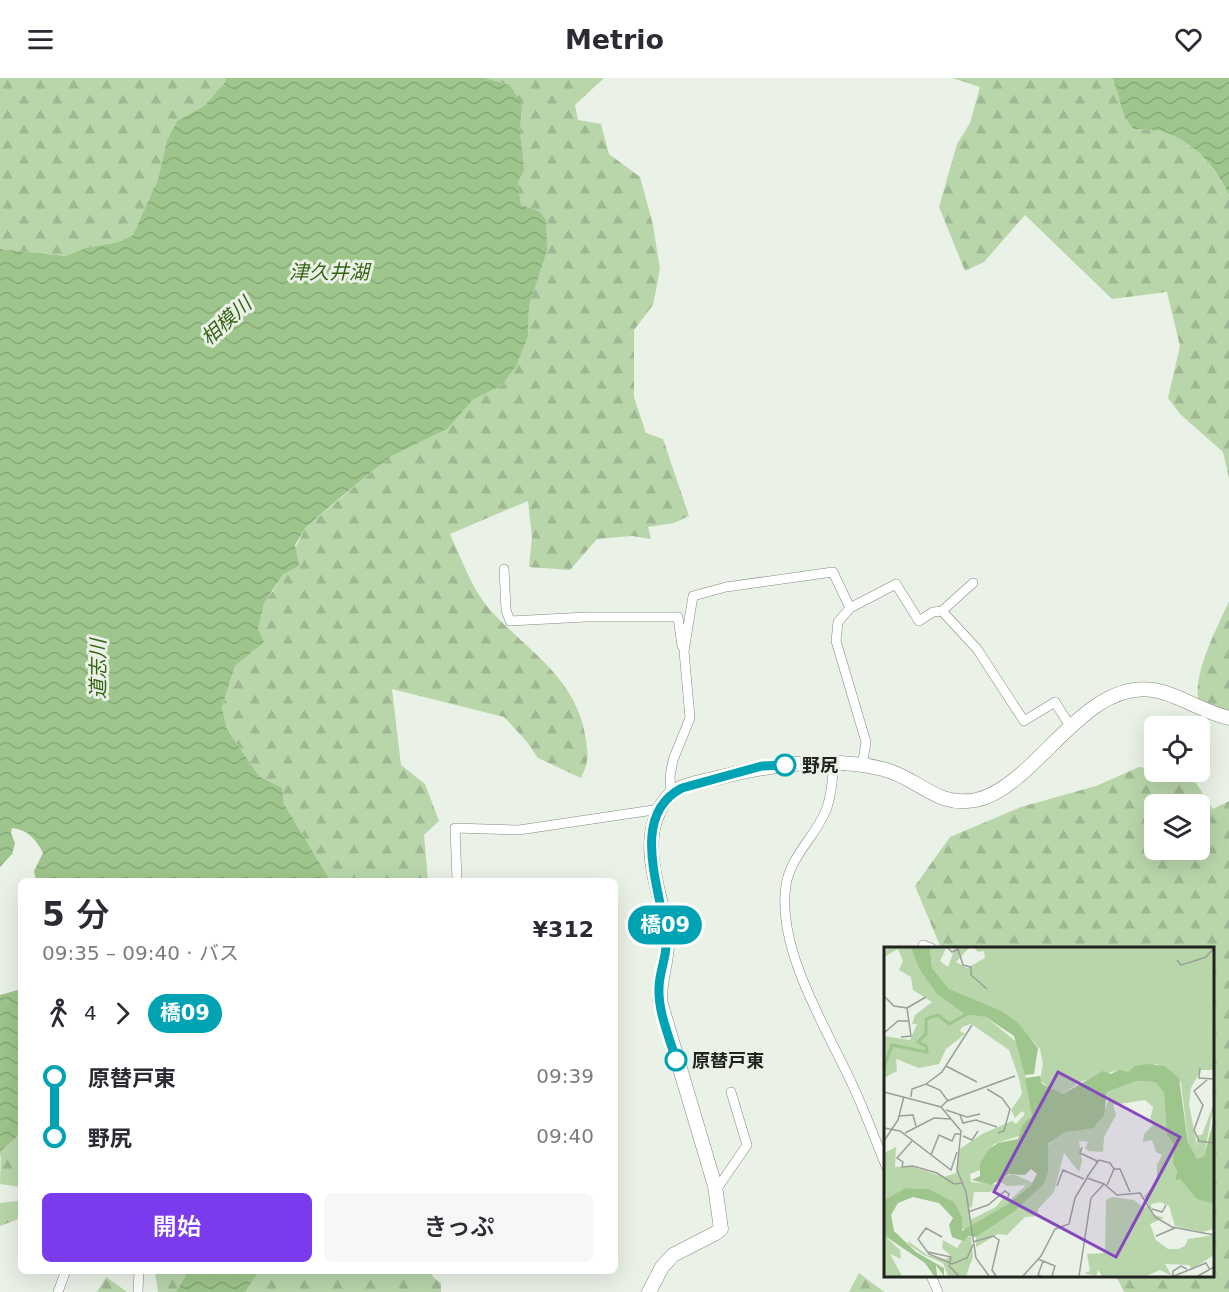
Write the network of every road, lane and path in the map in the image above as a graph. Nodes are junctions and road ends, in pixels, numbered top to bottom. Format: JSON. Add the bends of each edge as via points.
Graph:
{"nodes":[{"id":1,"x":504,"y":569,"type":"dead end"},
{"id":2,"x":973,"y":583,"type":"dead end"},
{"id":3,"x":850,"y":608,"type":"junction"},
{"id":4,"x":942,"y":611,"type":"junction"},
{"id":5,"x":684,"y":651,"type":"junction"},
{"id":6,"x":1229,"y":718,"type":"edge"},
{"id":7,"x":1070,"y":726,"type":"junction"},
{"id":8,"x":834,"y":765,"type":"junction"},
{"id":9,"x":862,"y":766,"type":"junction"},
{"id":10,"x":671,"y":794,"type":"junction"},
{"id":11,"x":660,"y":809,"type":"junction"},
{"id":12,"x":457,"y":878,"type":"edge"},
{"id":13,"x":731,"y":1092,"type":"dead end"},
{"id":14,"x":884,"y":1163,"type":"edge"},
{"id":15,"x":716,"y":1190,"type":"junction"},
{"id":16,"x":65,"y":1274,"type":"edge"},
{"id":17,"x":139,"y":1274,"type":"edge"},
{"id":18,"x":933,"y":1277,"type":"edge"},
{"id":19,"x":58,"y":1292,"type":"edge"},
{"id":20,"x":138,"y":1292,"type":"edge"},
{"id":21,"x":649,"y":1292,"type":"edge"},
{"id":22,"x":938,"y":1292,"type":"edge"}],
"edges":[{"from":1,"to":5,"type":"street","via":[[510,621],[678,617]]},
{"from":2,"to":4,"type":"street"},
{"from":3,"to":4,"type":"street","via":[[896,584],[919,621]]},
{"from":3,"to":5,"type":"street","via":[[833,572],[726,587],[693,596]]},
{"from":3,"to":9,"type":"street","via":[[838,622],[836,641],[866,742]]},
{"from":4,"to":7,"type":"street","via":[[977,649],[1024,721],[1055,702]]},
{"from":5,"to":10,"type":"street","via":[[690,718],[673,760]]},
{"from":6,"to":7,"type":"street","via":[[1207,713],[1165,693],[1136,690],[1102,703]]},
{"from":7,"to":9,"type":"street","via":[[1010,784],[976,800],[950,801],[901,775]]},
{"from":8,"to":9,"type":"street"},
{"from":8,"to":10,"type":"street","via":[[762,766],[699,782]]},
{"from":8,"to":14,"type":"street","via":[[826,812],[796,858],[787,882],[784,907],[802,976]]},
{"from":10,"to":11,"type":"street"},
{"from":11,"to":12,"type":"street","via":[[519,830],[455,828]]},
{"from":11,"to":15,"type":"street","via":[[651,843],[667,946],[660,1001]]},
{"from":13,"to":15,"type":"street","via":[[747,1145]]},
{"from":15,"to":21,"type":"street","via":[[720,1229],[673,1255]]},
{"from":16,"to":19,"type":"street"},
{"from":17,"to":20,"type":"street"},
{"from":18,"to":22,"type":"street"}]}
